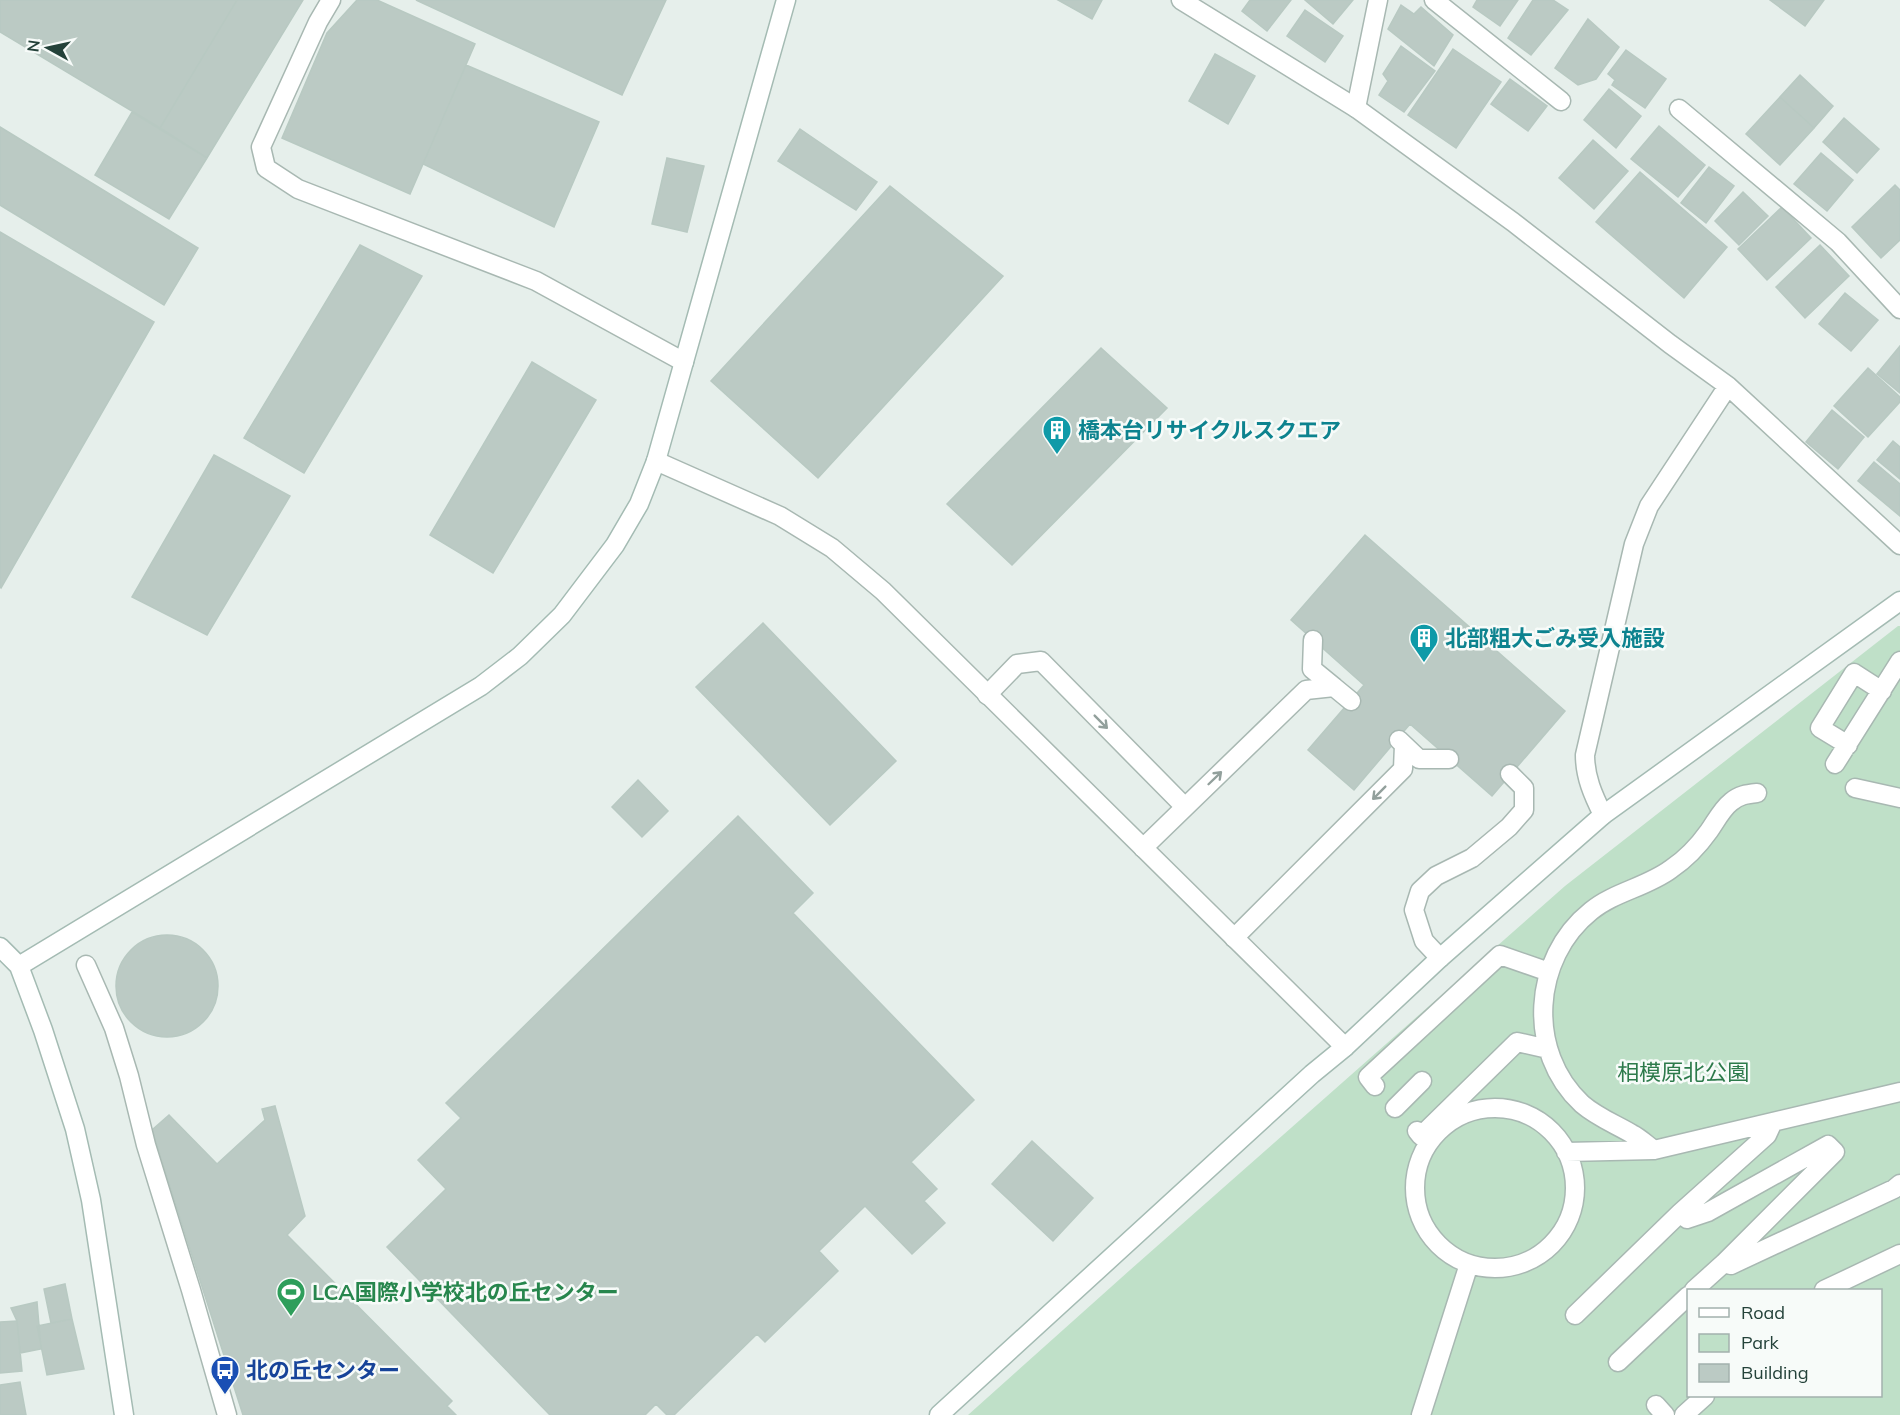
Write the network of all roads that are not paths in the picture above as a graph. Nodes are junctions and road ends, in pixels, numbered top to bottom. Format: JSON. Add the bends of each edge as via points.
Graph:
{"nodes":[{"id":1,"x":331,"y":0,"type":"edge"},
{"id":2,"x":786,"y":0,"type":"edge"},
{"id":3,"x":1181,"y":0,"type":"edge"},
{"id":4,"x":1378,"y":0,"type":"edge"},
{"id":5,"x":1434,"y":0,"type":"edge"},
{"id":6,"x":1561,"y":100,"type":"dead end"},
{"id":7,"x":1356,"y":108,"type":"junction"},
{"id":8,"x":1679,"y":109,"type":"dead end"},
{"id":9,"x":1900,"y":309,"type":"edge"},
{"id":10,"x":684,"y":362,"type":"junction"},
{"id":11,"x":1728,"y":386,"type":"junction"},
{"id":12,"x":656,"y":461,"type":"junction"},
{"id":13,"x":1900,"y":545,"type":"edge"},
{"id":14,"x":1900,"y":601,"type":"edge"},
{"id":15,"x":1313,"y":640,"type":"dead end"},
{"id":16,"x":1900,"y":661,"type":"edge"},
{"id":17,"x":1334,"y":687,"type":"junction"},
{"id":18,"x":1882,"y":691,"type":"junction"},
{"id":19,"x":987,"y":695,"type":"junction"},
{"id":20,"x":1351,"y":701,"type":"dead end"},
{"id":21,"x":1848,"y":745,"type":"junction"},
{"id":22,"x":1449,"y":759,"type":"dead end"},
{"id":23,"x":1835,"y":764,"type":"dead end"},
{"id":24,"x":1510,"y":774,"type":"dead end"},
{"id":25,"x":1856,"y":788,"type":"dead end"},
{"id":26,"x":1757,"y":792,"type":"dead end"},
{"id":27,"x":1900,"y":798,"type":"edge"},
{"id":28,"x":1185,"y":807,"type":"junction"},
{"id":29,"x":1603,"y":815,"type":"junction"},
{"id":30,"x":1143,"y":848,"type":"junction"},
{"id":31,"x":1234,"y":938,"type":"junction"},
{"id":32,"x":0,"y":947,"type":"edge"},
{"id":33,"x":1440,"y":958,"type":"junction"},
{"id":34,"x":86,"y":965,"type":"dead end"},
{"id":35,"x":19,"y":966,"type":"junction"},
{"id":36,"x":1549,"y":972,"type":"junction"},
{"id":37,"x":1345,"y":1047,"type":"junction"},
{"id":38,"x":1548,"y":1049,"type":"junction"},
{"id":39,"x":1423,"y":1082,"type":"dead end"},
{"id":40,"x":1375,"y":1086,"type":"dead end"},
{"id":41,"x":1900,"y":1092,"type":"edge"},
{"id":42,"x":1396,"y":1108,"type":"dead end"},
{"id":43,"x":1773,"y":1122,"type":"junction"},
{"id":44,"x":1416,"y":1131,"type":"dead end"},
{"id":45,"x":1442,"y":1132,"type":"junction"},
{"id":46,"x":1654,"y":1150,"type":"junction"},
{"id":47,"x":1566,"y":1152,"type":"junction"},
{"id":48,"x":1900,"y":1185,"type":"edge"},
{"id":49,"x":1680,"y":1213,"type":"junction"},
{"id":50,"x":1900,"y":1254,"type":"edge"},
{"id":51,"x":1724,"y":1263,"type":"junction"},
{"id":52,"x":1469,"y":1264,"type":"junction"},
{"id":53,"x":1695,"y":1289,"type":"edge"},
{"id":54,"x":1826,"y":1289,"type":"edge"},
{"id":55,"x":1687,"y":1298,"type":"edge"},
{"id":56,"x":1575,"y":1315,"type":"dead end"},
{"id":57,"x":1618,"y":1362,"type":"dead end"},
{"id":58,"x":1703,"y":1397,"type":"edge"},
{"id":59,"x":124,"y":1415,"type":"edge"},
{"id":60,"x":227,"y":1415,"type":"edge"},
{"id":61,"x":939,"y":1415,"type":"edge"},
{"id":62,"x":1421,"y":1415,"type":"edge"},
{"id":63,"x":1684,"y":1415,"type":"edge"}],
"edges":[{"from":1,"to":10,"type":"street","via":[[261,147],[266,168],[298,189],[536,281]]},
{"from":2,"to":10,"type":"street"},
{"from":3,"to":7,"type":"street"},
{"from":4,"to":7,"type":"street"},
{"from":5,"to":6,"type":"street"},
{"from":7,"to":11,"type":"street"},
{"from":8,"to":9,"type":"street","via":[[1838,242]]},
{"from":10,"to":12,"type":"street"},
{"from":11,"to":13,"type":"street"},
{"from":11,"to":29,"type":"street","via":[[1649,506],[1634,544],[1585,755],[1585,771]]},
{"from":12,"to":19,"type":"street","via":[[780,516],[832,548],[883,591]]},
{"from":12,"to":35,"type":"street","via":[[639,504],[615,546],[562,615],[520,656],[481,686]]},
{"from":14,"to":29,"type":"street"},
{"from":15,"to":17,"type":"street","via":[[1312,669]]},
{"from":16,"to":18,"type":"street"},
{"from":17,"to":20,"type":"street"},
{"from":28,"to":17,"type":"street","one_way":true,"via":[[1306,690]]},
{"from":18,"to":21,"type":"street"},
{"from":18,"to":21,"type":"street","via":[[1854,674],[1820,728]]},
{"from":19,"to":28,"type":"street","one_way":true,"via":[[1017,664],[1041,661]]},
{"from":19,"to":30,"type":"street"},
{"from":21,"to":23,"type":"street"},
{"from":22,"to":31,"type":"street","one_way":true,"via":[[1419,759],[1401,742],[1403,769]]},
{"from":24,"to":33,"type":"street","via":[[1524,788],[1524,810],[1472,858],[1436,876],[1420,891],[1414,910],[1424,941]]},
{"from":25,"to":27,"type":"street"},
{"from":26,"to":36,"type":"street","via":[[1731,802],[1683,861],[1661,877],[1590,911],[1557,951]]},
{"from":28,"to":30,"type":"street"},
{"from":29,"to":33,"type":"street"},
{"from":30,"to":31,"type":"street"},
{"from":31,"to":37,"type":"street"},
{"from":32,"to":35,"type":"street"},
{"from":33,"to":37,"type":"street"},
{"from":34,"to":60,"type":"street","via":[[117,1038]]},
{"from":35,"to":59,"type":"street","via":[[75,1129],[91,1200]]},
{"from":36,"to":38,"type":"street","via":[[1542,1001]]},
{"from":36,"to":40,"type":"street","via":[[1500,955],[1399,1056],[1368,1077]]},
{"from":37,"to":61,"type":"street"},
{"from":38,"to":45,"type":"street","via":[[1517,1042],[1446,1107]]},
{"from":38,"to":46,"type":"street","via":[[1554,1066],[1580,1102],[1596,1116],[1635,1135]]},
{"from":39,"to":42,"type":"street"},
{"from":41,"to":43,"type":"street"},
{"from":43,"to":46,"type":"street"},
{"from":43,"to":49,"type":"street","via":[[1767,1135]]},
{"from":44,"to":45,"type":"street","via":[[1421,1136]]},
{"from":45,"to":47,"type":"street","via":[[1472,1111],[1509,1109],[1542,1123]]},
{"from":45,"to":52,"type":"street","via":[[1429,1143],[1420,1159],[1415,1196],[1427,1230],[1438,1245]]},
{"from":46,"to":47,"type":"street"},
{"from":47,"to":52,"type":"street","via":[[1575,1189],[1569,1231],[1532,1266],[1489,1268]]},
{"from":48,"to":51,"type":"street","via":[[1731,1265]]},
{"from":49,"to":51,"type":"street","via":[[1687,1219],[1708,1212],[1828,1144],[1835,1152]]},
{"from":49,"to":56,"type":"street"},
{"from":50,"to":54,"type":"street"},
{"from":51,"to":53,"type":"street"},
{"from":52,"to":62,"type":"street"},
{"from":55,"to":57,"type":"street"},
{"from":58,"to":63,"type":"street"}]}
